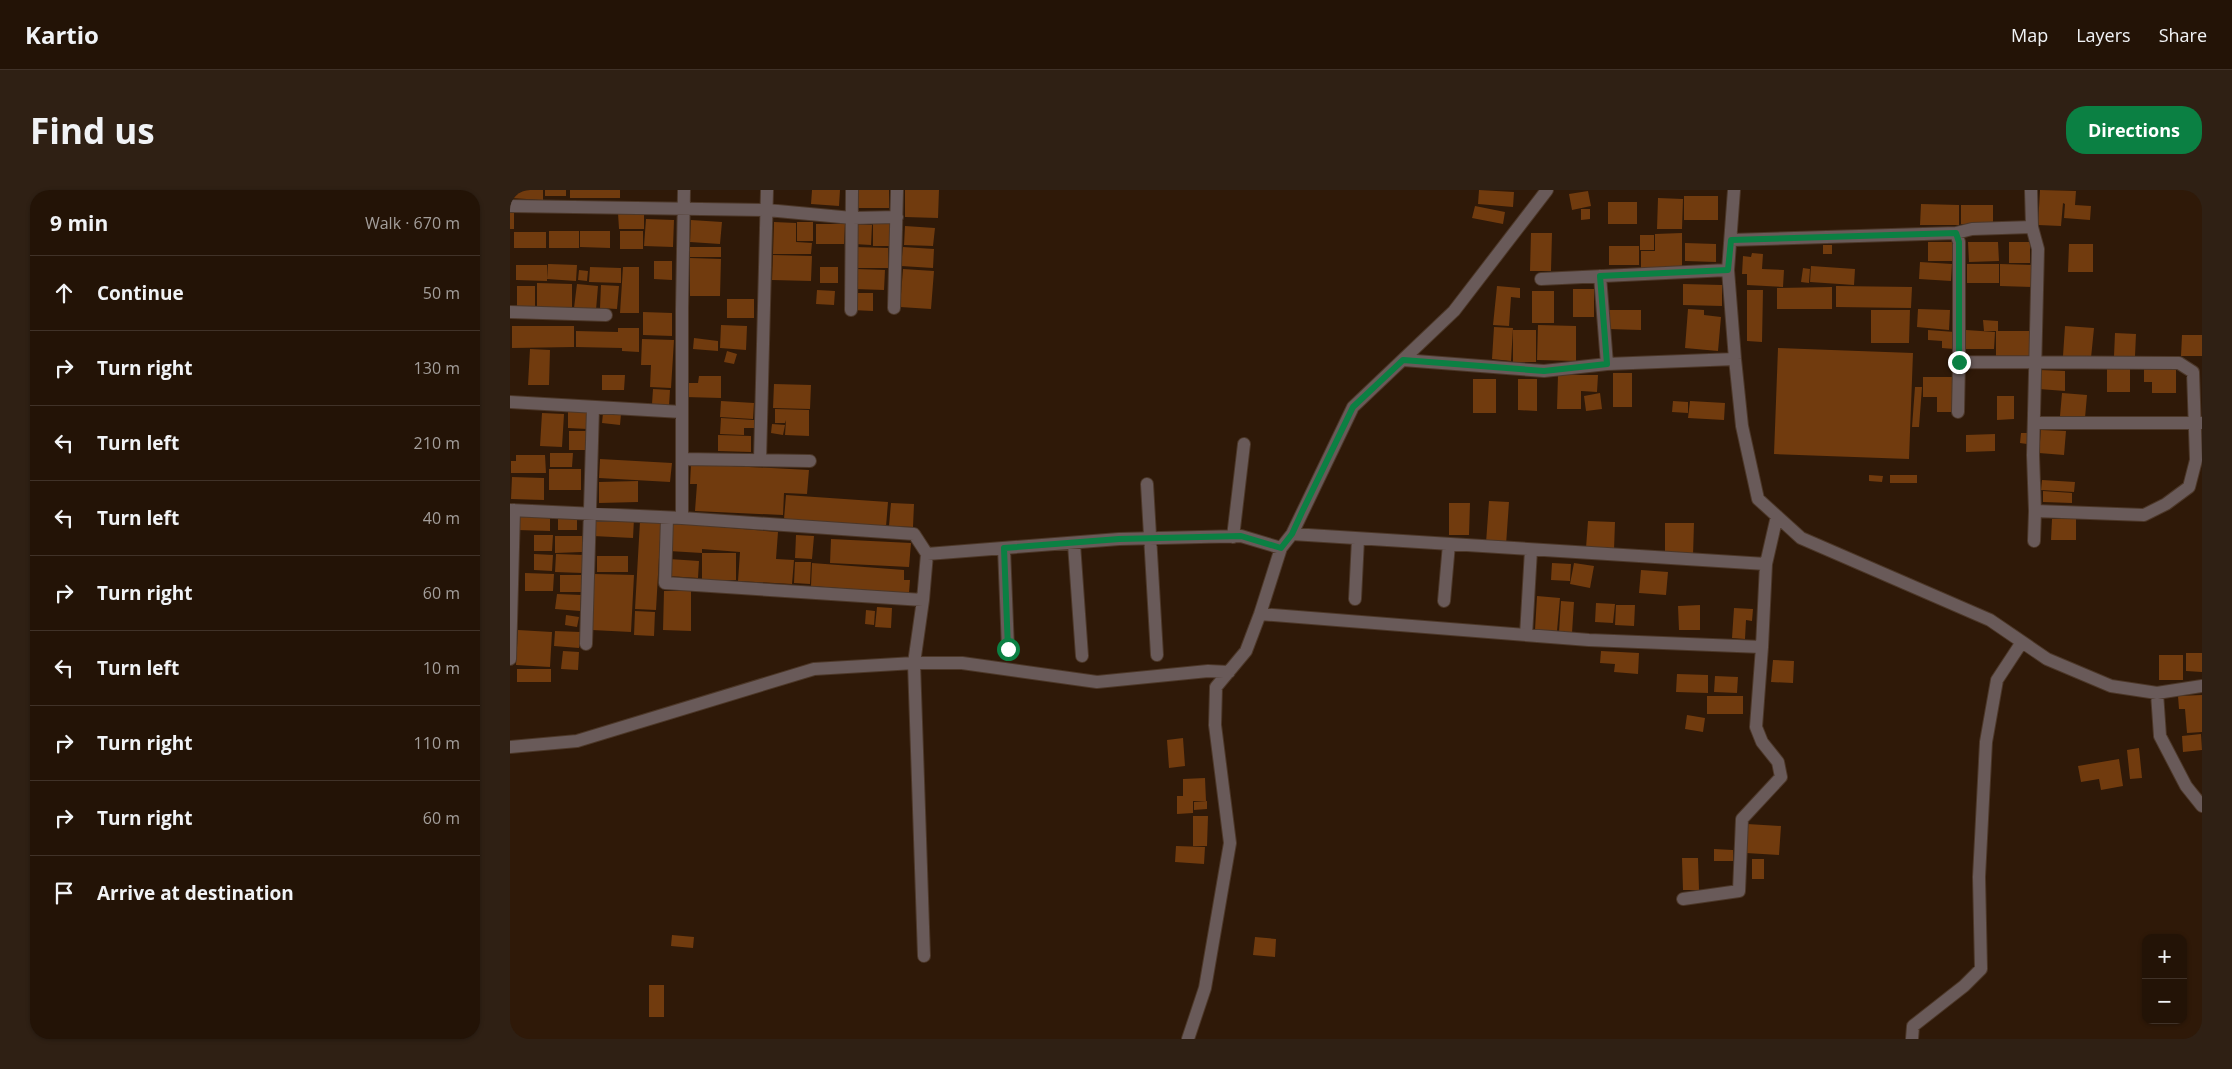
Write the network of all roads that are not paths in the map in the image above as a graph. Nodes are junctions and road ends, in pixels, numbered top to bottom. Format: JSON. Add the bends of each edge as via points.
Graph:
{"nodes":[{"id":1,"x":684,"y":190,"type":"edge"},
{"id":2,"x":767,"y":190,"type":"edge"},
{"id":3,"x":852,"y":190,"type":"edge"},
{"id":4,"x":897,"y":190,"type":"edge"},
{"id":5,"x":1547,"y":190,"type":"edge"},
{"id":6,"x":1734,"y":190,"type":"edge"},
{"id":7,"x":2031,"y":190,"type":"edge"},
{"id":8,"x":510,"y":206,"type":"edge"},
{"id":9,"x":684,"y":208,"type":"junction"},
{"id":10,"x":767,"y":210,"type":"junction"},
{"id":11,"x":897,"y":217,"type":"junction"},
{"id":12,"x":852,"y":218,"type":"junction"},
{"id":13,"x":2032,"y":227,"type":"junction"},
{"id":14,"x":1956,"y":233,"type":"junction"},
{"id":15,"x":1731,"y":240,"type":"junction"},
{"id":16,"x":1728,"y":270,"type":"junction"},
{"id":17,"x":1600,"y":276,"type":"junction"},
{"id":18,"x":1541,"y":279,"type":"dead end"},
{"id":19,"x":894,"y":308,"type":"dead end"},
{"id":20,"x":851,"y":310,"type":"dead end"},
{"id":21,"x":510,"y":312,"type":"edge"},
{"id":22,"x":606,"y":314,"type":"dead end"},
{"id":23,"x":1734,"y":359,"type":"junction"},
{"id":24,"x":1403,"y":360,"type":"junction"},
{"id":25,"x":1959,"y":362,"type":"junction"},
{"id":26,"x":2036,"y":363,"type":"junction"},
{"id":27,"x":1607,"y":364,"type":"junction"},
{"id":28,"x":510,"y":402,"type":"edge"},
{"id":29,"x":593,"y":408,"type":"junction"},
{"id":30,"x":682,"y":412,"type":"junction"},
{"id":31,"x":1958,"y":412,"type":"dead end"},
{"id":32,"x":2034,"y":423,"type":"junction"},
{"id":33,"x":2199,"y":423,"type":"edge"},
{"id":34,"x":1244,"y":444,"type":"dead end"},
{"id":35,"x":682,"y":459,"type":"junction"},
{"id":36,"x":760,"y":460,"type":"junction"},
{"id":37,"x":810,"y":461,"type":"dead end"},
{"id":38,"x":1147,"y":484,"type":"dead end"},
{"id":39,"x":512,"y":510,"type":"edge"},
{"id":40,"x":2035,"y":511,"type":"junction"},
{"id":41,"x":590,"y":514,"type":"junction"},
{"id":42,"x":1777,"y":516,"type":"junction"},
{"id":43,"x":667,"y":518,"type":"junction"},
{"id":44,"x":682,"y":518,"type":"junction"},
{"id":45,"x":1292,"y":534,"type":"junction"},
{"id":46,"x":1233,"y":537,"type":"junction"},
{"id":47,"x":1150,"y":538,"type":"junction"},
{"id":48,"x":1358,"y":539,"type":"junction"},
{"id":49,"x":2034,"y":541,"type":"dead end"},
{"id":50,"x":1074,"y":544,"type":"junction"},
{"id":51,"x":1449,"y":544,"type":"junction"},
{"id":52,"x":1004,"y":548,"type":"junction"},
{"id":53,"x":1281,"y":548,"type":"junction"},
{"id":54,"x":1531,"y":550,"type":"junction"},
{"id":55,"x":927,"y":554,"type":"junction"},
{"id":56,"x":1766,"y":564,"type":"junction"},
{"id":57,"x":1355,"y":599,"type":"dead end"},
{"id":58,"x":923,"y":600,"type":"junction"},
{"id":59,"x":1444,"y":601,"type":"dead end"},
{"id":60,"x":1260,"y":614,"type":"junction"},
{"id":61,"x":1526,"y":635,"type":"junction"},
{"id":62,"x":2022,"y":642,"type":"junction"},
{"id":63,"x":586,"y":644,"type":"dead end"},
{"id":64,"x":1762,"y":647,"type":"junction"},
{"id":65,"x":1008,"y":649,"type":"dead end"},
{"id":66,"x":1157,"y":655,"type":"dead end"},
{"id":67,"x":1082,"y":656,"type":"dead end"},
{"id":68,"x":510,"y":659,"type":"edge"},
{"id":69,"x":914,"y":663,"type":"junction"},
{"id":70,"x":1228,"y":672,"type":"junction"},
{"id":71,"x":2202,"y":686,"type":"edge"},
{"id":72,"x":2157,"y":693,"type":"junction"},
{"id":73,"x":510,"y":747,"type":"edge"},
{"id":74,"x":2202,"y":806,"type":"edge"},
{"id":75,"x":1683,"y":900,"type":"dead end"},
{"id":76,"x":924,"y":956,"type":"dead end"},
{"id":77,"x":1188,"y":1039,"type":"edge"},
{"id":78,"x":1912,"y":1039,"type":"edge"}],
"edges":[{"from":1,"to":9,"type":"street"},
{"from":2,"to":10,"type":"street"},
{"from":3,"to":12,"type":"street"},
{"from":4,"to":11,"type":"street"},
{"from":5,"to":24,"type":"street","via":[[1454,311]]},
{"from":6,"to":15,"type":"street"},
{"from":7,"to":13,"type":"street"},
{"from":8,"to":9,"type":"street"},
{"from":9,"to":10,"type":"street"},
{"from":9,"to":30,"type":"street"},
{"from":10,"to":12,"type":"street"},
{"from":10,"to":36,"type":"street"},
{"from":11,"to":12,"type":"street"},
{"from":11,"to":19,"type":"street"},
{"from":12,"to":20,"type":"street"},
{"from":13,"to":14,"type":"street","via":[[1972,229]]},
{"from":13,"to":26,"type":"street","via":[[2038,249]]},
{"from":14,"to":15,"type":"street"},
{"from":14,"to":25,"type":"street","via":[[1959,242]]},
{"from":15,"to":16,"type":"street"},
{"from":16,"to":17,"type":"street"},
{"from":16,"to":23,"type":"street"},
{"from":17,"to":18,"type":"street"},
{"from":17,"to":27,"type":"street"},
{"from":21,"to":22,"type":"street"},
{"from":23,"to":27,"type":"street"},
{"from":23,"to":42,"type":"street","via":[[1742,426],[1758,500]]},
{"from":24,"to":27,"type":"street","via":[[1544,371]]},
{"from":24,"to":45,"type":"street","via":[[1353,407]]},
{"from":25,"to":26,"type":"street"},
{"from":25,"to":31,"type":"street"},
{"from":26,"to":32,"type":"street"},
{"from":26,"to":33,"type":"street","via":[[2178,363],[2193,372]]},
{"from":28,"to":29,"type":"street"},
{"from":29,"to":30,"type":"street"},
{"from":29,"to":41,"type":"street"},
{"from":30,"to":35,"type":"street"},
{"from":32,"to":33,"type":"street"},
{"from":32,"to":40,"type":"street"},
{"from":33,"to":40,"type":"street","via":[[2196,460],[2189,486],[2166,504],[2144,515]]},
{"from":34,"to":46,"type":"street"},
{"from":35,"to":36,"type":"street"},
{"from":35,"to":44,"type":"street"},
{"from":36,"to":37,"type":"street"},
{"from":38,"to":47,"type":"street"},
{"from":39,"to":41,"type":"street"},
{"from":39,"to":68,"type":"street"},
{"from":40,"to":49,"type":"street"},
{"from":41,"to":43,"type":"street"},
{"from":41,"to":63,"type":"street"},
{"from":42,"to":56,"type":"street"},
{"from":42,"to":62,"type":"street","via":[[1801,538],[1990,620]]},
{"from":43,"to":44,"type":"street"},
{"from":43,"to":58,"type":"street","via":[[665,583]]},
{"from":44,"to":55,"type":"street","via":[[914,534]]},
{"from":45,"to":48,"type":"street"},
{"from":45,"to":53,"type":"street"},
{"from":46,"to":47,"type":"street"},
{"from":46,"to":53,"type":"street","via":[[1241,536]]},
{"from":47,"to":50,"type":"street"},
{"from":47,"to":66,"type":"street"},
{"from":48,"to":51,"type":"street"},
{"from":48,"to":57,"type":"street"},
{"from":50,"to":52,"type":"street"},
{"from":50,"to":67,"type":"street"},
{"from":51,"to":54,"type":"street"},
{"from":51,"to":59,"type":"street"},
{"from":52,"to":55,"type":"street"},
{"from":52,"to":65,"type":"street"},
{"from":53,"to":60,"type":"street"},
{"from":54,"to":56,"type":"street"},
{"from":54,"to":61,"type":"street"},
{"from":55,"to":58,"type":"street"},
{"from":56,"to":64,"type":"street"},
{"from":58,"to":69,"type":"street"},
{"from":60,"to":61,"type":"street"},
{"from":60,"to":70,"type":"street","via":[[1246,651]]},
{"from":61,"to":64,"type":"street"},
{"from":62,"to":72,"type":"street","via":[[2047,659],[2111,686]]},
{"from":62,"to":78,"type":"street","via":[[1997,680],[1986,742],[1979,876],[1981,969],[1913,1026]]},
{"from":64,"to":75,"type":"street","via":[[1756,727],[1762,742],[1778,762],[1781,777],[1742,819],[1739,891]]},
{"from":69,"to":70,"type":"street","via":[[962,664],[1098,682],[1208,671]]},
{"from":69,"to":73,"type":"street","via":[[814,669],[577,741]]},
{"from":69,"to":76,"type":"street"},
{"from":70,"to":77,"type":"street","via":[[1216,687],[1215,725],[1230,843],[1205,988]]},
{"from":71,"to":72,"type":"street"},
{"from":72,"to":74,"type":"street","via":[[2160,736],[2186,786]]}]}
